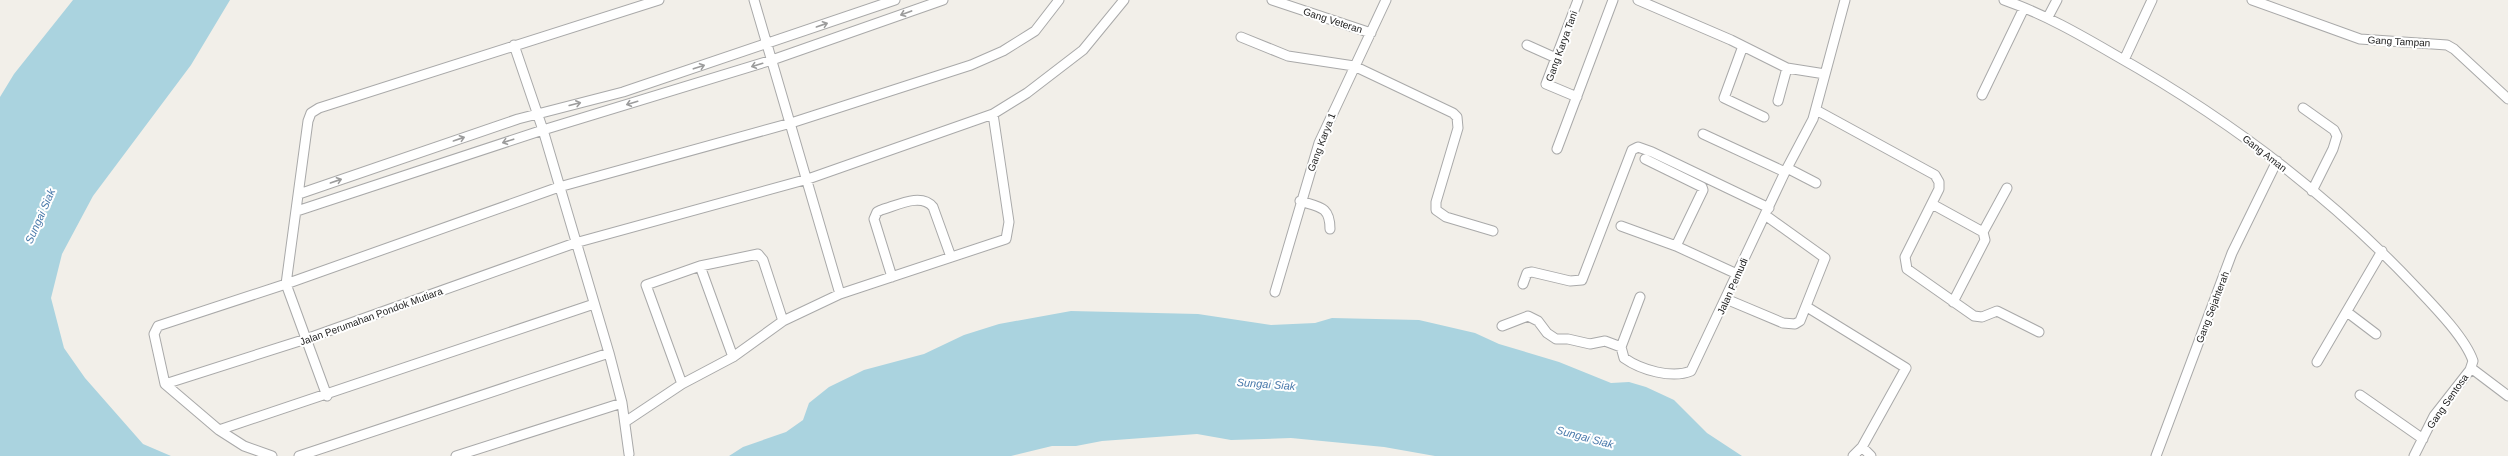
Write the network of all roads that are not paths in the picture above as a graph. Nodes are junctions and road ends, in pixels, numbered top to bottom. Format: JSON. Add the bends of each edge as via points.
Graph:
{"nodes":[{"id":1,"x":659,"y":0,"type":"edge"},
{"id":2,"x":754,"y":0,"type":"edge"},
{"id":3,"x":895,"y":0,"type":"edge"},
{"id":4,"x":943,"y":0,"type":"edge"},
{"id":5,"x":1060,"y":0,"type":"edge"},
{"id":6,"x":1124,"y":0,"type":"edge"},
{"id":7,"x":1272,"y":0,"type":"edge"},
{"id":8,"x":1386,"y":0,"type":"edge"},
{"id":9,"x":1578,"y":0,"type":"edge"},
{"id":10,"x":1613,"y":0,"type":"edge"},
{"id":11,"x":1638,"y":0,"type":"edge"},
{"id":12,"x":1845,"y":0,"type":"edge"},
{"id":13,"x":2004,"y":0,"type":"edge"},
{"id":14,"x":2057,"y":0,"type":"edge"},
{"id":15,"x":2152,"y":0,"type":"edge"},
{"id":16,"x":2252,"y":0,"type":"edge"},
{"id":17,"x":2024,"y":8,"type":"junction"},
{"id":18,"x":2048,"y":17,"type":"junction"},
{"id":19,"x":1371,"y":33,"type":"junction"},
{"id":20,"x":1241,"y":37,"type":"dead end"},
{"id":21,"x":767,"y":44,"type":"junction"},
{"id":22,"x":514,"y":45,"type":"junction"},
{"id":23,"x":1527,"y":45,"type":"dead end"},
{"id":24,"x":1742,"y":46,"type":"junction"},
{"id":25,"x":1556,"y":58,"type":"junction"},
{"id":26,"x":772,"y":60,"type":"junction"},
{"id":27,"x":2124,"y":60,"type":"junction"},
{"id":28,"x":1354,"y":66,"type":"junction"},
{"id":29,"x":1787,"y":68,"type":"junction"},
{"id":30,"x":1825,"y":74,"type":"junction"},
{"id":31,"x":1982,"y":95,"type":"dead end"},
{"id":32,"x":1577,"y":97,"type":"junction"},
{"id":33,"x":2508,"y":99,"type":"edge"},
{"id":34,"x":1778,"y":100,"type":"dead end"},
{"id":35,"x":2303,"y":108,"type":"dead end"},
{"id":36,"x":1816,"y":110,"type":"junction"},
{"id":37,"x":537,"y":113,"type":"junction"},
{"id":38,"x":993,"y":114,"type":"junction"},
{"id":39,"x":1764,"y":117,"type":"dead end"},
{"id":40,"x":791,"y":123,"type":"junction"},
{"id":41,"x":543,"y":130,"type":"junction"},
{"id":42,"x":1703,"y":134,"type":"dead end"},
{"id":43,"x":1557,"y":149,"type":"dead end"},
{"id":44,"x":1645,"y":159,"type":"dead end"},
{"id":45,"x":2277,"y":161,"type":"junction"},
{"id":46,"x":1786,"y":170,"type":"junction"},
{"id":47,"x":808,"y":179,"type":"junction"},
{"id":48,"x":1816,"y":183,"type":"dead end"},
{"id":49,"x":559,"y":187,"type":"junction"},
{"id":50,"x":2007,"y":188,"type":"dead end"},
{"id":51,"x":2312,"y":191,"type":"junction"},
{"id":52,"x":299,"y":194,"type":"junction"},
{"id":53,"x":1300,"y":200,"type":"junction"},
{"id":54,"x":1932,"y":204,"type":"junction"},
{"id":55,"x":1767,"y":211,"type":"junction"},
{"id":56,"x":297,"y":212,"type":"junction"},
{"id":57,"x":1621,"y":226,"type":"dead end"},
{"id":58,"x":1330,"y":229,"type":"dead end"},
{"id":59,"x":1493,"y":231,"type":"dead end"},
{"id":60,"x":1983,"y":232,"type":"junction"},
{"id":61,"x":575,"y":243,"type":"junction"},
{"id":62,"x":1676,"y":246,"type":"junction"},
{"id":63,"x":2382,"y":251,"type":"junction"},
{"id":64,"x":951,"y":258,"type":"junction"},
{"id":65,"x":700,"y":266,"type":"junction"},
{"id":66,"x":1736,"y":274,"type":"junction"},
{"id":67,"x":892,"y":277,"type":"junction"},
{"id":68,"x":286,"y":284,"type":"junction"},
{"id":69,"x":1523,"y":284,"type":"dead end"},
{"id":70,"x":1275,"y":292,"type":"dead end"},
{"id":71,"x":840,"y":294,"type":"junction"},
{"id":72,"x":1640,"y":297,"type":"dead end"},
{"id":73,"x":1726,"y":299,"type":"junction"},
{"id":74,"x":1953,"y":302,"type":"junction"},
{"id":75,"x":594,"y":304,"type":"junction"},
{"id":76,"x":1807,"y":307,"type":"junction"},
{"id":77,"x":2347,"y":312,"type":"junction"},
{"id":78,"x":783,"y":321,"type":"junction"},
{"id":79,"x":1502,"y":326,"type":"dead end"},
{"id":80,"x":2039,"y":332,"type":"dead end"},
{"id":81,"x":2376,"y":334,"type":"dead end"},
{"id":82,"x":306,"y":339,"type":"junction"},
{"id":83,"x":1621,"y":347,"type":"junction"},
{"id":84,"x":609,"y":353,"type":"junction"},
{"id":85,"x":733,"y":357,"type":"junction"},
{"id":86,"x":2317,"y":362,"type":"dead end"},
{"id":87,"x":2471,"y":368,"type":"junction"},
{"id":88,"x":165,"y":384,"type":"junction"},
{"id":89,"x":682,"y":384,"type":"junction"},
{"id":90,"x":2360,"y":395,"type":"dead end"},
{"id":91,"x":327,"y":396,"type":"junction"},
{"id":92,"x":2508,"y":396,"type":"edge"},
{"id":93,"x":622,"y":403,"type":"junction"},
{"id":94,"x":625,"y":422,"type":"junction"},
{"id":95,"x":219,"y":430,"type":"junction"},
{"id":96,"x":2423,"y":439,"type":"junction"},
{"id":97,"x":1862,"y":447,"type":"junction"},
{"id":98,"x":629,"y":454,"type":"dead end"},
{"id":99,"x":272,"y":456,"type":"edge"},
{"id":100,"x":299,"y":456,"type":"edge"},
{"id":101,"x":456,"y":456,"type":"edge"},
{"id":102,"x":1853,"y":456,"type":"edge"},
{"id":103,"x":1871,"y":456,"type":"edge"},
{"id":104,"x":2156,"y":456,"type":"edge"},
{"id":105,"x":2414,"y":456,"type":"edge"}],
"edges":[{"from":1,"to":22,"type":"street"},
{"from":2,"to":21,"type":"street"},
{"from":21,"to":3,"type":"street","one_way":true},
{"from":4,"to":26,"type":"street","one_way":true},
{"from":5,"to":40,"type":"street","via":[[1035,31],[1003,51],[971,65]]},
{"from":6,"to":38,"type":"street","name":"Jalan Perumahan Pondok Mutiara","via":[[1083,50],[1028,93]]},
{"from":7,"to":19,"type":"street","name":"Gang Veteran"},
{"from":8,"to":19,"type":"street","name":"Gang Karya 1"},
{"from":9,"to":25,"type":"street","name":"Gang Karya Tani"},
{"from":10,"to":32,"type":"street"},
{"from":11,"to":24,"type":"street"},
{"from":12,"to":30,"type":"street","name":"Jalan Pemudi"},
{"from":13,"to":17,"type":"street","name":"Gang Aman"},
{"from":14,"to":18,"type":"street"},
{"from":15,"to":27,"type":"street"},
{"from":16,"to":33,"type":"street","name":"Gang Tampan","via":[[2360,38],[2447,45]]},
{"from":17,"to":18,"type":"street","name":"Gang Aman"},
{"from":17,"to":31,"type":"street"},
{"from":18,"to":27,"type":"street","name":"Gang Aman"},
{"from":19,"to":28,"type":"street","name":"Gang Karya 1"},
{"from":20,"to":28,"type":"street","via":[[1288,56]]},
{"from":21,"to":26,"type":"street"},
{"from":37,"to":21,"type":"street","one_way":true,"via":[[623,92]]},
{"from":22,"to":37,"type":"street"},
{"from":22,"to":52,"type":"street","via":[[314,110],[308,121]]},
{"from":23,"to":25,"type":"street"},
{"from":24,"to":29,"type":"street"},
{"from":24,"to":39,"type":"street","via":[[1724,98]]},
{"from":25,"to":32,"type":"street","name":"Gang Karya Tani","via":[[1546,84]]},
{"from":26,"to":40,"type":"street"},
{"from":26,"to":41,"type":"street","one_way":true},
{"from":27,"to":45,"type":"street","name":"Gang Aman","via":[[2216,116]]},
{"from":28,"to":53,"type":"street","name":"Gang Karya 1","via":[[1319,143]]},
{"from":28,"to":59,"type":"street","via":[[1457,117],[1458,128],[1436,202],[1436,210],[1446,217]]},
{"from":29,"to":30,"type":"street"},
{"from":29,"to":34,"type":"street"},
{"from":30,"to":36,"type":"street","name":"Jalan Pemudi"},
{"from":32,"to":43,"type":"street"},
{"from":35,"to":51,"type":"street","via":[[2334,130],[2337,136]]},
{"from":36,"to":46,"type":"street","name":"Jalan Pemudi","via":[[1809,130]]},
{"from":36,"to":54,"type":"street","via":[[1935,176],[1939,182],[1939,189]]},
{"from":37,"to":41,"type":"street"},
{"from":52,"to":37,"type":"street","one_way":true},
{"from":38,"to":47,"type":"street","name":"Jalan Perumahan Pondok Mutiara"},
{"from":38,"to":64,"type":"street","via":[[1008,222],[1007,237]]},
{"from":40,"to":47,"type":"street"},
{"from":40,"to":49,"type":"street"},
{"from":41,"to":49,"type":"street"},
{"from":41,"to":56,"type":"street","one_way":true},
{"from":42,"to":46,"type":"street"},
{"from":44,"to":62,"type":"street","via":[[1702,187],[1703,190]]},
{"from":45,"to":51,"type":"street","name":"Gang Aman"},
{"from":45,"to":104,"type":"street","name":"Gang Sejahterah","via":[[2232,253]]},
{"from":46,"to":48,"type":"street"},
{"from":46,"to":55,"type":"street","name":"Jalan Pemudi"},
{"from":47,"to":61,"type":"street","name":"Jalan Perumahan Pondok Mutiara"},
{"from":47,"to":71,"type":"street"},
{"from":49,"to":61,"type":"street"},
{"from":49,"to":68,"type":"street"},
{"from":50,"to":60,"type":"street"},
{"from":51,"to":63,"type":"street","name":"Gang Aman"},
{"from":52,"to":56,"type":"street"},
{"from":53,"to":58,"type":"street","via":[[1326,210],[1330,216]]},
{"from":53,"to":70,"type":"street","name":"Gang Karya 1"},
{"from":54,"to":60,"type":"street"},
{"from":54,"to":74,"type":"street","via":[[1905,257],[1905,262],[1907,269]]},
{"from":55,"to":66,"type":"street","name":"Jalan Pemudi"},
{"from":55,"to":69,"type":"street","via":[[1638,147],[1632,150],[1582,280],[1570,281],[1527,272]]},
{"from":55,"to":76,"type":"street","via":[[1825,258]]},
{"from":56,"to":68,"type":"street"},
{"from":57,"to":62,"type":"street"},
{"from":60,"to":74,"type":"street","via":[[1984,240]]},
{"from":61,"to":75,"type":"street"},
{"from":61,"to":82,"type":"street","name":"Jalan Perumahan Pondok Mutiara"},
{"from":62,"to":66,"type":"street"},
{"from":63,"to":77,"type":"street"},
{"from":63,"to":87,"type":"street","name":"Gang Aman","via":[[2436,308],[2471,355]]},
{"from":64,"to":67,"type":"street"},
{"from":64,"to":67,"type":"street","via":[[933,207],[927,201],[919,199],[881,210],[874,219]]},
{"from":65,"to":78,"type":"street","via":[[758,254],[763,260]]},
{"from":65,"to":85,"type":"street"},
{"from":65,"to":89,"type":"street","via":[[646,285]]},
{"from":66,"to":73,"type":"street","name":"Jalan Pemudi"},
{"from":67,"to":71,"type":"street"},
{"from":68,"to":82,"type":"street"},
{"from":68,"to":88,"type":"street","via":[[158,326],[154,334]]},
{"from":71,"to":78,"type":"street"},
{"from":72,"to":83,"type":"street"},
{"from":73,"to":76,"type":"street","via":[[1789,324],[1800,320]]},
{"from":73,"to":83,"type":"street","name":"Jalan Pemudi","via":[[1691,371],[1674,375],[1632,364],[1624,358]]},
{"from":74,"to":80,"type":"street","via":[[1974,316],[1982,317],[1997,310]]},
{"from":75,"to":84,"type":"street"},
{"from":75,"to":91,"type":"street"},
{"from":76,"to":97,"type":"street","via":[[1906,368]]},
{"from":77,"to":81,"type":"street"},
{"from":77,"to":86,"type":"street"},
{"from":78,"to":85,"type":"street"},
{"from":79,"to":83,"type":"street","via":[[1528,316],[1538,321],[1547,333],[1556,339],[1568,338],[1590,344],[1605,341]]},
{"from":82,"to":88,"type":"street","name":"Jalan Perumahan Pondok Mutiara"},
{"from":82,"to":91,"type":"street"},
{"from":84,"to":93,"type":"street"},
{"from":84,"to":100,"type":"street"},
{"from":85,"to":89,"type":"street"},
{"from":87,"to":92,"type":"street"},
{"from":87,"to":96,"type":"street","name":"Gang Sentosa","via":[[2434,416]]},
{"from":88,"to":95,"type":"street"},
{"from":89,"to":94,"type":"street"},
{"from":90,"to":96,"type":"street"},
{"from":91,"to":95,"type":"street"},
{"from":93,"to":94,"type":"street"},
{"from":93,"to":101,"type":"street"},
{"from":94,"to":98,"type":"street"},
{"from":95,"to":99,"type":"street","via":[[244,446]]},
{"from":96,"to":105,"type":"street","name":"Gang Sentosa"},
{"from":97,"to":102,"type":"street"},
{"from":97,"to":103,"type":"street"}]}
